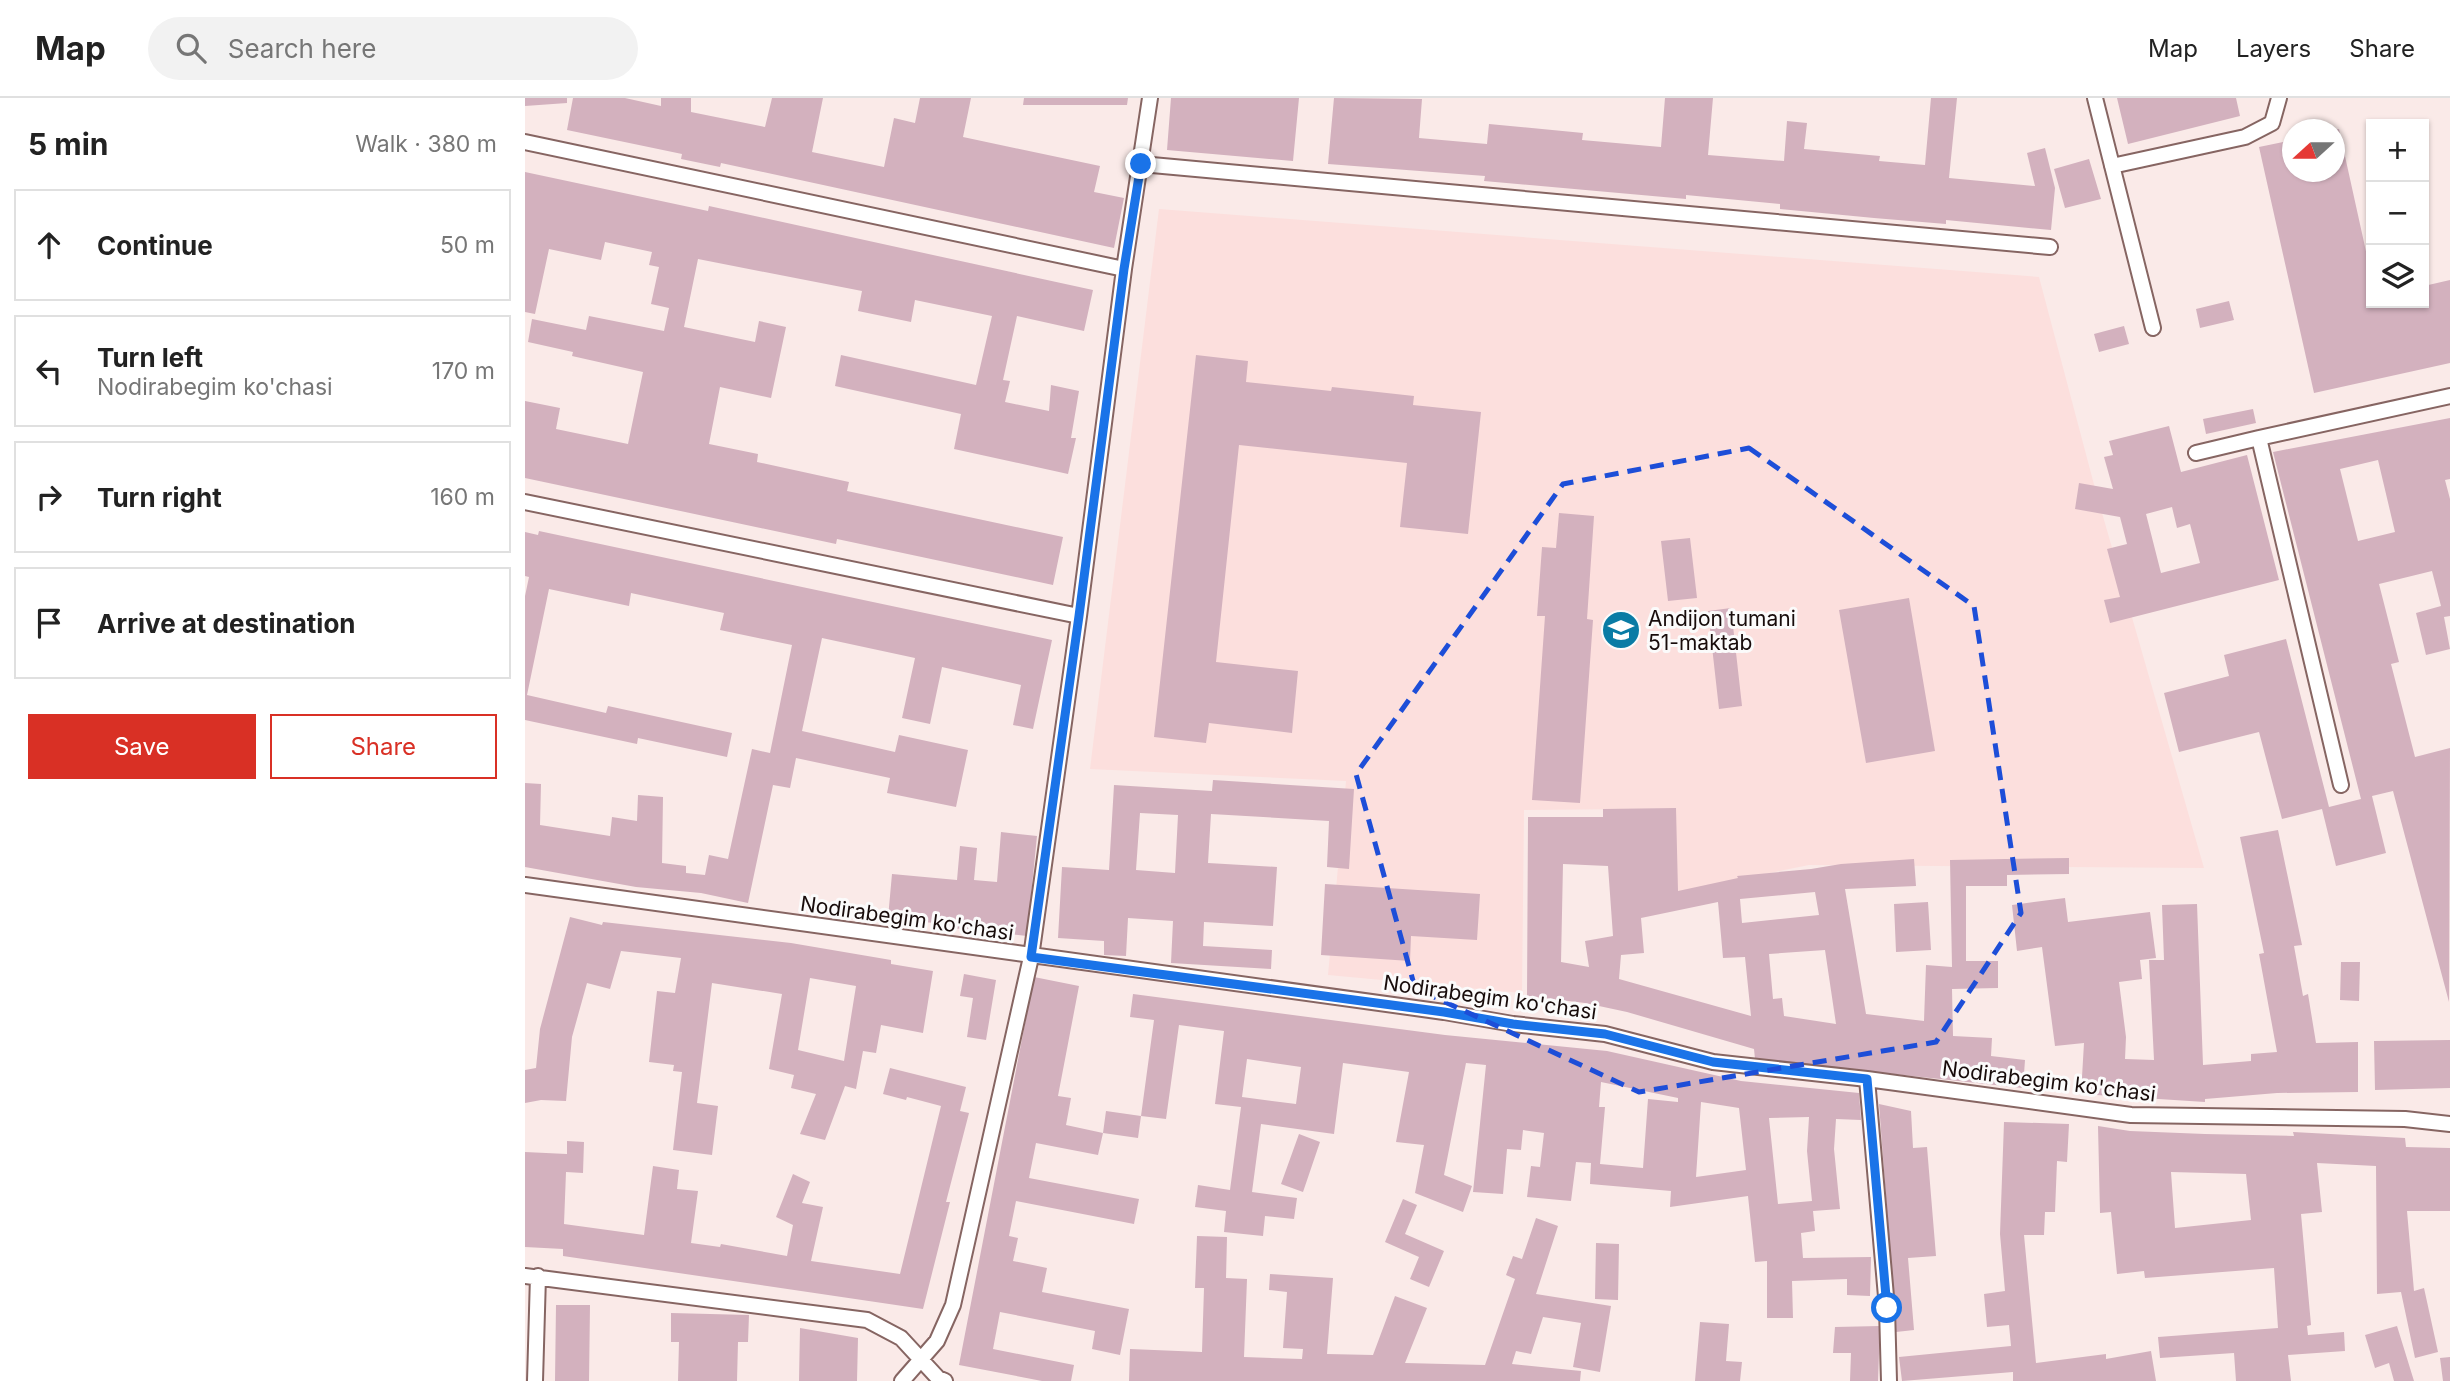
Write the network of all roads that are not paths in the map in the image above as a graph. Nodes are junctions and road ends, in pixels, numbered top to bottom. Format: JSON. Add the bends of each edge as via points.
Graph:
{"nodes":[{"id":1,"x":1150,"y":98,"type":"edge"},
{"id":2,"x":2095,"y":98,"type":"edge"},
{"id":3,"x":2279,"y":98,"type":"edge"},
{"id":4,"x":525,"y":142,"type":"edge"},
{"id":5,"x":1141,"y":164,"type":"junction"},
{"id":6,"x":2112,"y":166,"type":"junction"},
{"id":7,"x":2050,"y":247,"type":"dead end"},
{"id":8,"x":1124,"y":269,"type":"junction"},
{"id":9,"x":2153,"y":328,"type":"dead end"},
{"id":10,"x":2450,"y":396,"type":"edge"},
{"id":11,"x":2259,"y":438,"type":"junction"},
{"id":12,"x":2196,"y":453,"type":"dead end"},
{"id":13,"x":525,"y":502,"type":"edge"},
{"id":14,"x":1079,"y":616,"type":"junction"},
{"id":15,"x":2341,"y":785,"type":"dead end"},
{"id":16,"x":525,"y":885,"type":"edge"},
{"id":17,"x":1031,"y":957,"type":"junction"},
{"id":18,"x":1867,"y":1079,"type":"junction"},
{"id":19,"x":2450,"y":1124,"type":"edge"},
{"id":20,"x":531,"y":1276,"type":"edge"},
{"id":21,"x":920,"y":1359,"type":"junction"},
{"id":22,"x":535,"y":1381,"type":"edge"},
{"id":23,"x":902,"y":1381,"type":"edge"},
{"id":24,"x":945,"y":1381,"type":"edge"},
{"id":25,"x":1889,"y":1381,"type":"edge"}],
"edges":[{"from":1,"to":5,"type":"lane"},
{"from":2,"to":6,"type":"lane"},
{"from":3,"to":6,"type":"lane","via":[[2272,123],[2245,136]]},
{"from":4,"to":8,"type":"lane"},
{"from":5,"to":7,"type":"lane"},
{"from":5,"to":8,"type":"lane"},
{"from":6,"to":9,"type":"lane"},
{"from":8,"to":14,"type":"lane"},
{"from":10,"to":11,"type":"lane"},
{"from":11,"to":12,"type":"lane"},
{"from":11,"to":15,"type":"lane"},
{"from":13,"to":14,"type":"lane"},
{"from":14,"to":17,"type":"lane"},
{"from":16,"to":17,"type":"lane","name":"Nodirabegim ko'chasi"},
{"from":17,"to":18,"type":"lane","name":"Nodirabegim ko'chasi","via":[[1605,1034],[1713,1062]]},
{"from":17,"to":21,"type":"lane","via":[[953,1305],[937,1340]]},
{"from":18,"to":19,"type":"lane","name":"Nodirabegim ko'chasi","via":[[2131,1115],[2405,1119]]},
{"from":18,"to":25,"type":"lane"},
{"from":20,"to":21,"type":"lane","via":[[867,1320],[901,1338]]},
{"from":20,"to":22,"type":"lane"},
{"from":21,"to":23,"type":"lane"},
{"from":21,"to":24,"type":"lane"}]}
